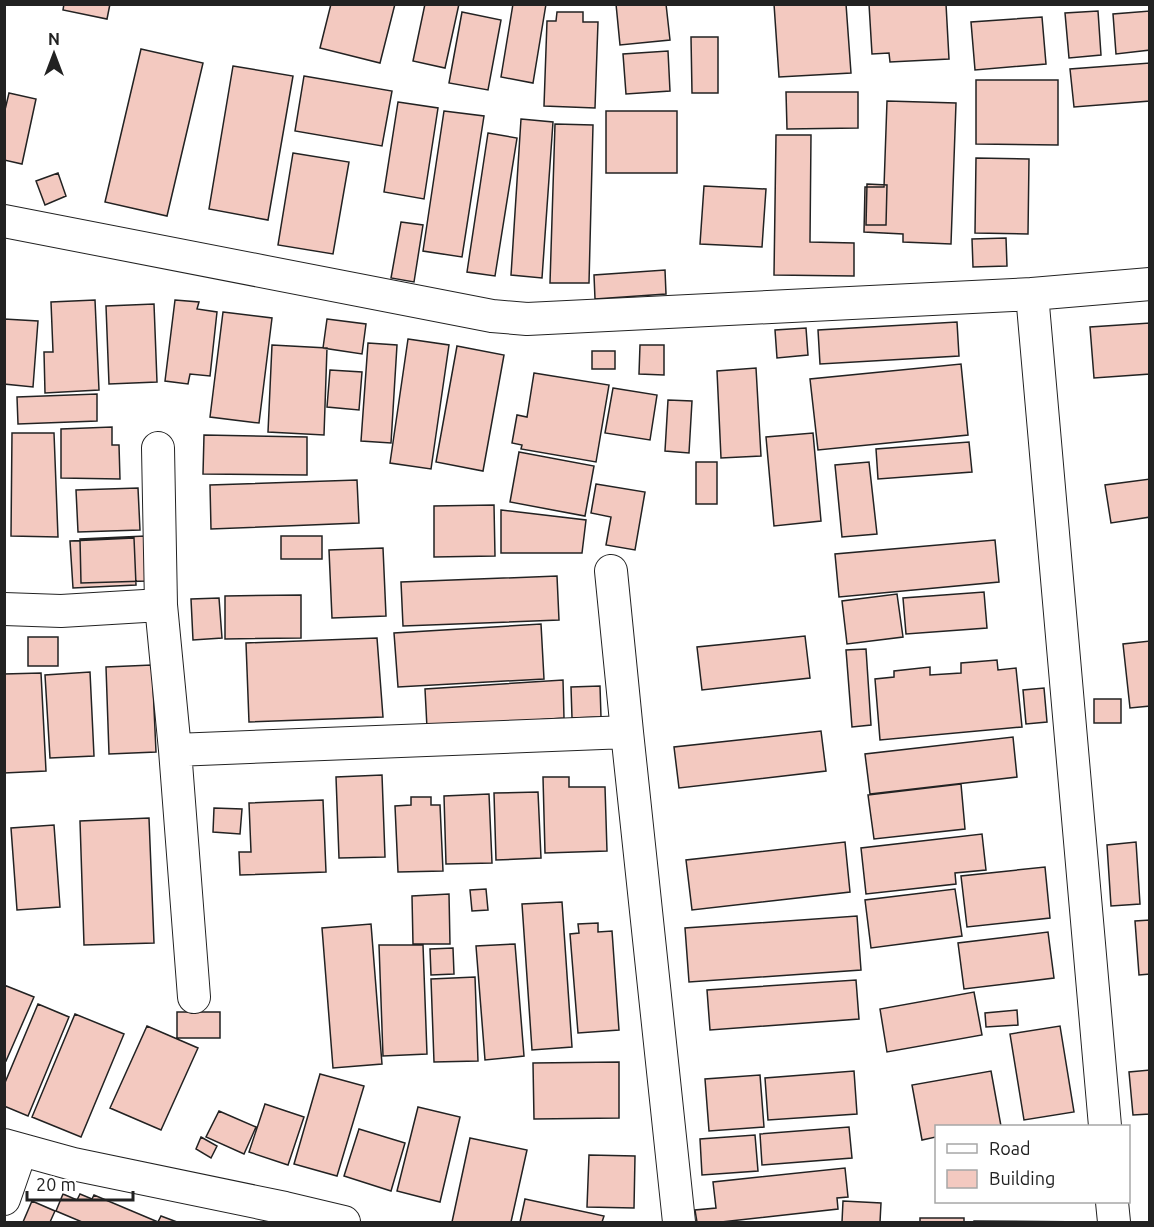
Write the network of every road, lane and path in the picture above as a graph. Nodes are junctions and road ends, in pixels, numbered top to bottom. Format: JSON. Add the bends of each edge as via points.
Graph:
{"nodes":[{"id":1,"x":4,"y":221,"type":"edge"},
{"id":2,"x":1149,"y":284,"type":"edge"},
{"id":3,"x":1032,"y":294,"type":"junction"},
{"id":4,"x":158,"y":448,"type":"dead end"},
{"id":5,"x":611,"y":571,"type":"dead end"},
{"id":6,"x":161,"y":605,"type":"junction"},
{"id":7,"x":4,"y":609,"type":"edge"},
{"id":8,"x":627,"y":732,"type":"junction"},
{"id":9,"x":176,"y":750,"type":"junction"},
{"id":10,"x":194,"y":997,"type":"dead end"},
{"id":11,"x":1105,"y":1125,"type":"edge"},
{"id":12,"x":13,"y":1148,"type":"edge"},
{"id":13,"x":4,"y":1199,"type":"edge"},
{"id":14,"x":1112,"y":1203,"type":"edge"},
{"id":15,"x":283,"y":1215,"type":"edge"},
{"id":16,"x":344,"y":1222,"type":"edge"},
{"id":17,"x":679,"y":1222,"type":"edge"},
{"id":18,"x":1114,"y":1222,"type":"edge"}],
"edges":[{"from":1,"to":3,"type":"street","via":[[492,316],[527,319]]},
{"from":2,"to":3,"type":"street"},
{"from":3,"to":11,"type":"street"},
{"from":4,"to":6,"type":"street"},
{"from":5,"to":8,"type":"street"},
{"from":6,"to":7,"type":"street","via":[[61,611]]},
{"from":6,"to":9,"type":"street"},
{"from":8,"to":9,"type":"street"},
{"from":8,"to":17,"type":"street"},
{"from":9,"to":10,"type":"street"},
{"from":12,"to":13,"type":"street"},
{"from":12,"to":15,"type":"street"},
{"from":14,"to":18,"type":"street"},
{"from":15,"to":16,"type":"street"}]}
